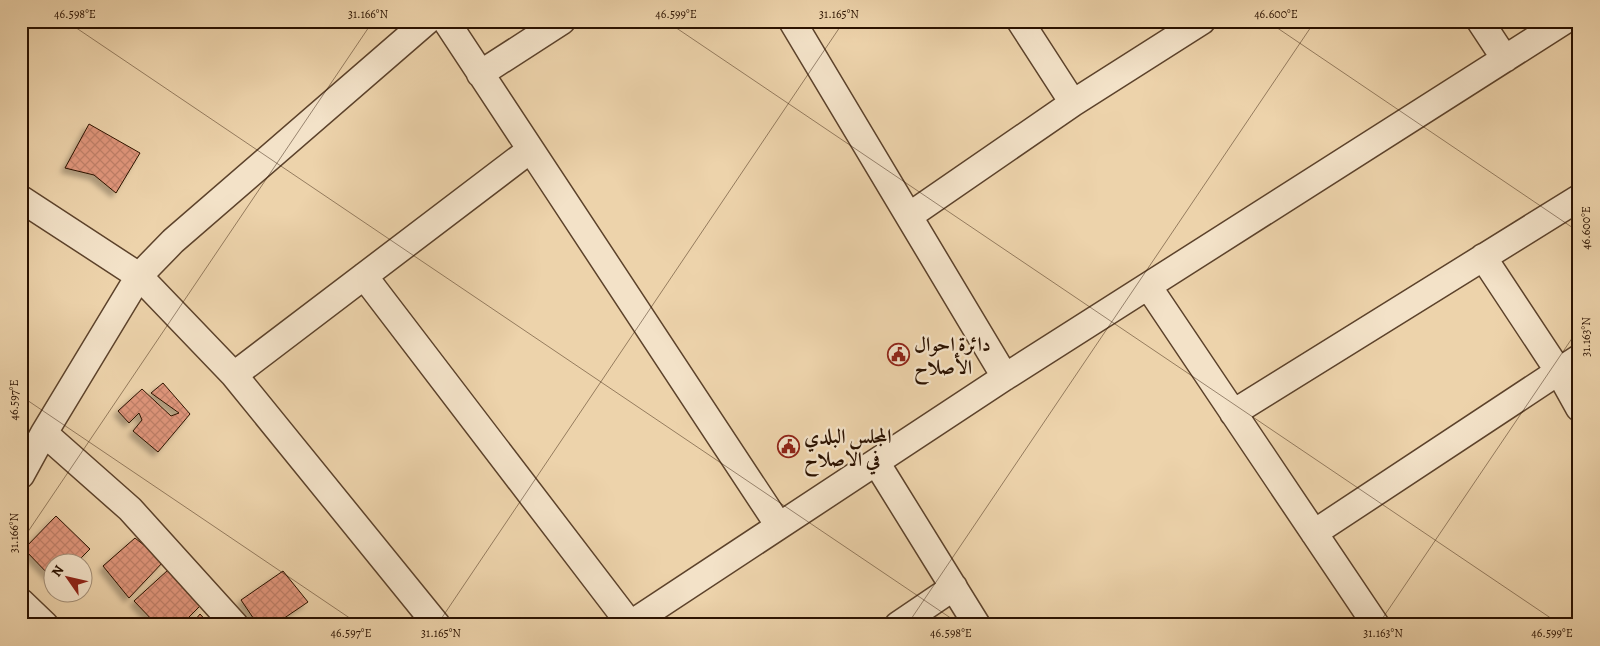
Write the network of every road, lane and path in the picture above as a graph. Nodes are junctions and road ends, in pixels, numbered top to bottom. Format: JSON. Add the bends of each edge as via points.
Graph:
{"nodes":[{"id":1,"x":428,"y":21,"type":"edge"},
{"id":2,"x":446,"y":21,"type":"edge"},
{"id":3,"x":562,"y":21,"type":"edge"},
{"id":4,"x":792,"y":21,"type":"edge"},
{"id":5,"x":1020,"y":21,"type":"edge"},
{"id":6,"x":1202,"y":21,"type":"edge"},
{"id":7,"x":1480,"y":21,"type":"edge"},
{"id":8,"x":1564,"y":21,"type":"edge"},
{"id":9,"x":1504,"y":59,"type":"junction"},
{"id":10,"x":480,"y":74,"type":"junction"},
{"id":11,"x":1073,"y":103,"type":"junction"},
{"id":12,"x":530,"y":150,"type":"junction"},
{"id":13,"x":1579,"y":198,"type":"edge"},
{"id":14,"x":21,"y":199,"type":"edge"},
{"id":15,"x":908,"y":216,"type":"junction"},
{"id":16,"x":1483,"y":257,"type":"junction"},
{"id":17,"x":139,"y":276,"type":"junction"},
{"id":18,"x":364,"y":276,"type":"junction"},
{"id":19,"x":1148,"y":286,"type":"junction"},
{"id":20,"x":1569,"y":365,"type":"edge"},
{"id":21,"x":234,"y":375,"type":"junction"},
{"id":22,"x":1005,"y":377,"type":"junction"},
{"id":23,"x":1579,"y":408,"type":"edge"},
{"id":24,"x":1233,"y":413,"type":"junction"},
{"id":25,"x":44,"y":433,"type":"junction"},
{"id":26,"x":876,"y":462,"type":"junction"},
{"id":27,"x":21,"y":475,"type":"edge"},
{"id":28,"x":778,"y":526,"type":"junction"},
{"id":29,"x":1314,"y":533,"type":"junction"},
{"id":30,"x":954,"y":587,"type":"junction"},
{"id":31,"x":630,"y":624,"type":"edge"},
{"id":32,"x":235,"y":625,"type":"edge"},
{"id":33,"x":437,"y":625,"type":"edge"},
{"id":34,"x":898,"y":625,"type":"edge"},
{"id":35,"x":977,"y":625,"type":"edge"},
{"id":36,"x":1376,"y":625,"type":"edge"}],
"edges":[{"from":1,"to":17,"type":"street","via":[[173,242]]},
{"from":2,"to":10,"type":"street"},
{"from":3,"to":10,"type":"street"},
{"from":4,"to":15,"type":"street"},
{"from":5,"to":11,"type":"street"},
{"from":6,"to":11,"type":"street"},
{"from":7,"to":9,"type":"street"},
{"from":8,"to":9,"type":"street"},
{"from":9,"to":19,"type":"street"},
{"from":10,"to":12,"type":"street"},
{"from":11,"to":15,"type":"street"},
{"from":12,"to":18,"type":"street"},
{"from":12,"to":28,"type":"street"},
{"from":13,"to":16,"type":"street"},
{"from":14,"to":17,"type":"street"},
{"from":15,"to":22,"type":"street"},
{"from":16,"to":20,"type":"street"},
{"from":16,"to":24,"type":"street"},
{"from":17,"to":21,"type":"street"},
{"from":17,"to":25,"type":"street"},
{"from":18,"to":21,"type":"street"},
{"from":18,"to":31,"type":"street"},
{"from":19,"to":22,"type":"street"},
{"from":19,"to":24,"type":"street"},
{"from":20,"to":23,"type":"street"},
{"from":20,"to":29,"type":"street"},
{"from":21,"to":33,"type":"street"},
{"from":22,"to":26,"type":"street"},
{"from":24,"to":29,"type":"street"},
{"from":25,"to":27,"type":"street"},
{"from":25,"to":32,"type":"street","via":[[130,508]]},
{"from":26,"to":28,"type":"street"},
{"from":26,"to":30,"type":"street"},
{"from":28,"to":31,"type":"street"},
{"from":29,"to":36,"type":"street"},
{"from":30,"to":34,"type":"street"},
{"from":30,"to":35,"type":"street"}]}
